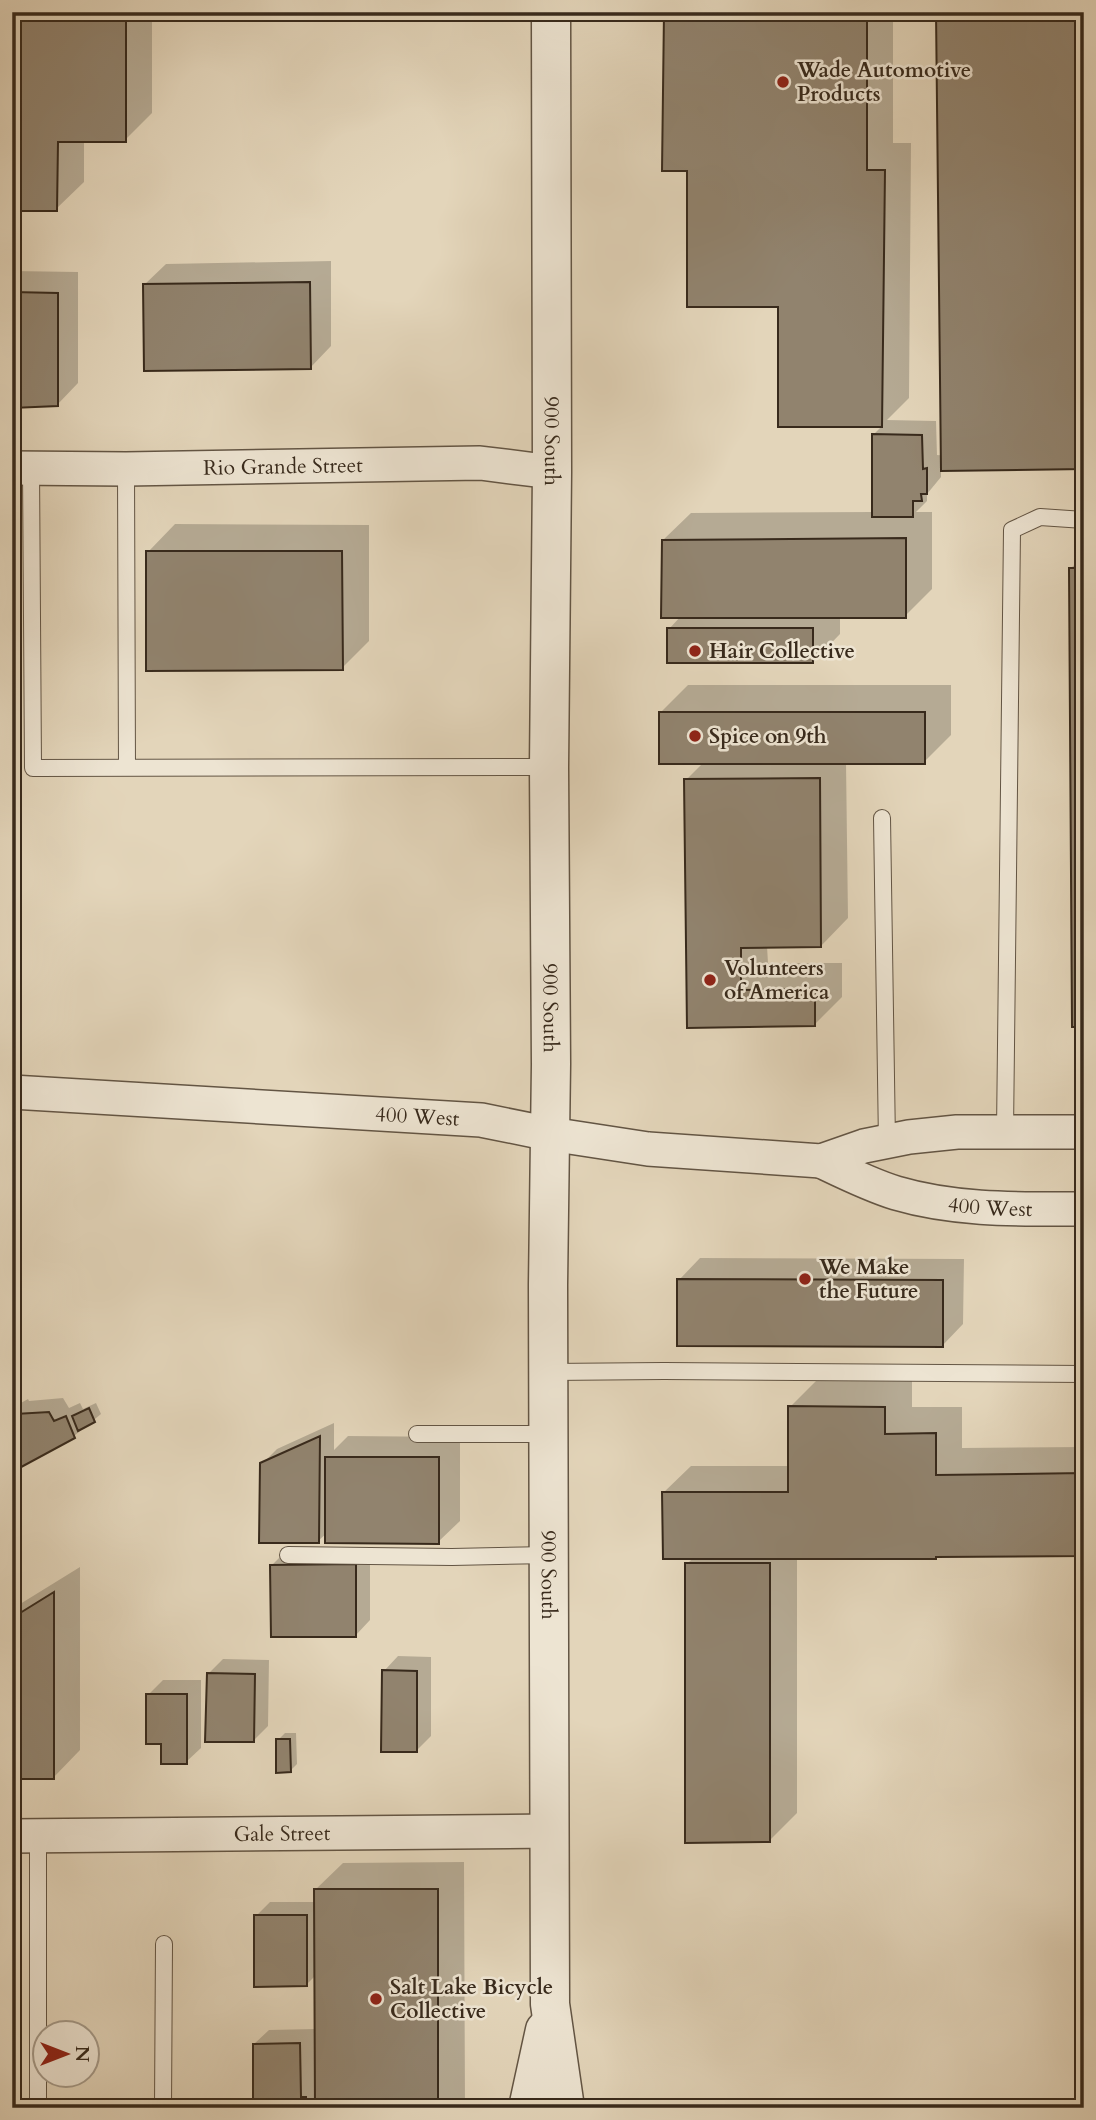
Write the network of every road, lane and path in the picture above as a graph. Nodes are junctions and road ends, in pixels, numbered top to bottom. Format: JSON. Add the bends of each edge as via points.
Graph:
{"nodes":[{"id":1,"x":551,"y":12,"type":"edge"},
{"id":2,"x":22,"y":468,"type":"edge"},
{"id":3,"x":126,"y":469,"type":"junction"},
{"id":4,"x":552,"y":472,"type":"junction"},
{"id":5,"x":1084,"y":520,"type":"edge"},
{"id":6,"x":549,"y":767,"type":"junction"},
{"id":7,"x":127,"y":768,"type":"junction"},
{"id":8,"x":882,"y":817,"type":"dead end"},
{"id":9,"x":12,"y":1092,"type":"edge"},
{"id":10,"x":1005,"y":1131,"type":"junction"},
{"id":11,"x":1084,"y":1132,"type":"edge"},
{"id":12,"x":550,"y":1134,"type":"junction"},
{"id":13,"x":887,"y":1142,"type":"junction"},
{"id":14,"x":821,"y":1161,"type":"junction"},
{"id":15,"x":1084,"y":1209,"type":"edge"},
{"id":16,"x":548,"y":1372,"type":"junction"},
{"id":17,"x":1084,"y":1374,"type":"edge"},
{"id":18,"x":417,"y":1434,"type":"dead end"},
{"id":19,"x":549,"y":1434,"type":"junction"},
{"id":20,"x":288,"y":1555,"type":"dead end"},
{"id":21,"x":550,"y":1555,"type":"junction"},
{"id":22,"x":551,"y":1831,"type":"junction"},
{"id":23,"x":25,"y":1836,"type":"edge"},
{"id":24,"x":164,"y":1944,"type":"dead end"},
{"id":25,"x":550,"y":2004,"type":"junction"},
{"id":26,"x":38,"y":2108,"type":"edge"},
{"id":27,"x":163,"y":2108,"type":"edge"},
{"id":28,"x":528,"y":2108,"type":"edge"},
{"id":29,"x":550,"y":2108,"type":"edge"},
{"id":30,"x":565,"y":2108,"type":"edge"}],
"edges":[{"from":1,"to":4,"type":"street","name":"900 South"},
{"from":2,"to":3,"type":"street","name":"Rio Grande Street"},
{"from":2,"to":7,"type":"lane","via":[[33,768]]},
{"from":3,"to":4,"type":"street","name":"Rio Grande Street","via":[[480,463]]},
{"from":3,"to":7,"type":"lane"},
{"from":4,"to":6,"type":"street","name":"900 South"},
{"from":5,"to":10,"type":"lane","via":[[1040,517],[1012,530]]},
{"from":6,"to":7,"type":"lane"},
{"from":6,"to":12,"type":"street","name":"900 South"},
{"from":8,"to":13,"type":"lane"},
{"from":9,"to":12,"type":"street","name":"400 West","via":[[481,1120]]},
{"from":10,"to":11,"type":"street","name":"400 West"},
{"from":10,"to":13,"type":"street","name":"400 West"},
{"from":12,"to":14,"type":"street","name":"400 West","via":[[648,1149]]},
{"from":12,"to":16,"type":"street","name":"900 South"},
{"from":13,"to":14,"type":"street","name":"400 West"},
{"from":14,"to":15,"type":"street","name":"400 West","via":[[897,1193],[937,1202],[978,1208]]},
{"from":16,"to":17,"type":"lane"},
{"from":16,"to":19,"type":"street","name":"900 South"},
{"from":18,"to":19,"type":"lane"},
{"from":19,"to":21,"type":"street","name":"900 South"},
{"from":20,"to":21,"type":"lane"},
{"from":21,"to":22,"type":"street","name":"900 South"},
{"from":22,"to":23,"type":"street","name":"Gale Street"},
{"from":22,"to":25,"type":"street","name":"900 South"},
{"from":23,"to":26,"type":"lane"},
{"from":24,"to":27,"type":"lane"},
{"from":25,"to":28,"type":"street","name":"900 South"},
{"from":25,"to":29,"type":"street"},
{"from":25,"to":30,"type":"street","name":"900 South"}]}
